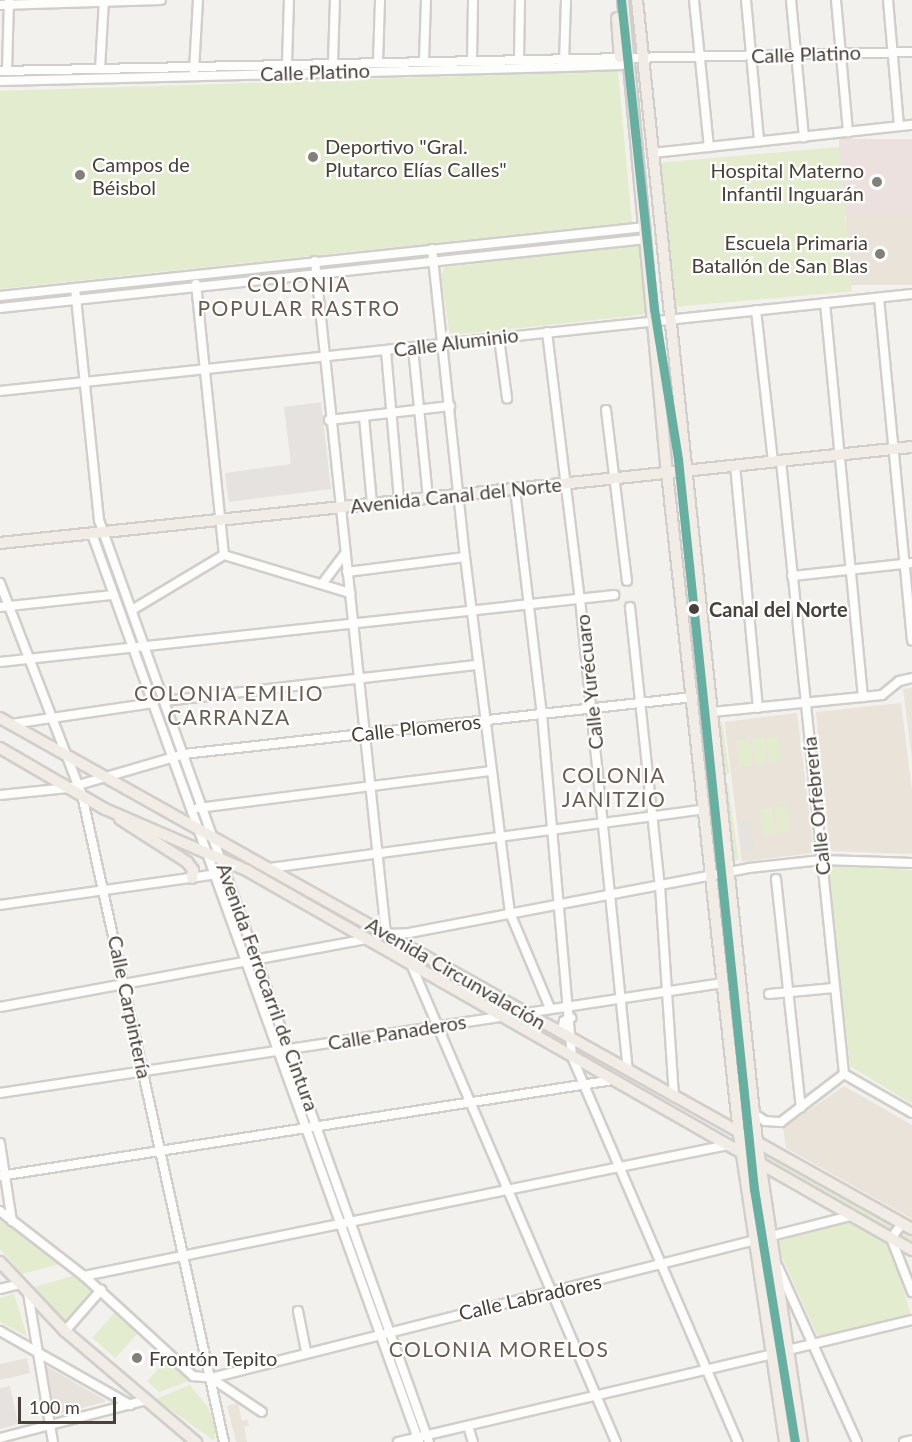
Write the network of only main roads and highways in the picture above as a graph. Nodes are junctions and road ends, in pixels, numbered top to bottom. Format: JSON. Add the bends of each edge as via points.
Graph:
{"nodes":[{"id":1,"x":619,"y":0,"type":"edge"},
{"id":2,"x":637,"y":0,"type":"edge"},
{"id":3,"x":642,"y":0,"type":"edge"},
{"id":4,"x":642,"y":42,"type":"junction"},
{"id":5,"x":912,"y":447,"type":"edge"},
{"id":6,"x":686,"y":470,"type":"junction"},
{"id":7,"x":667,"y":472,"type":"junction"},
{"id":8,"x":0,"y":543,"type":"edge"},
{"id":9,"x":0,"y":718,"type":"edge"},
{"id":10,"x":0,"y":748,"type":"edge"},
{"id":11,"x":105,"y":808,"type":"junction"},
{"id":12,"x":183,"y":821,"type":"junction"},
{"id":13,"x":168,"y":835,"type":"junction"},
{"id":14,"x":192,"y":878,"type":"road end"},
{"id":15,"x":739,"y":1134,"type":"junction"},
{"id":16,"x":757,"y":1142,"type":"junction"},
{"id":17,"x":741,"y":1153,"type":"junction"},
{"id":18,"x":760,"y":1166,"type":"junction"},
{"id":19,"x":907,"y":1227,"type":"edge"},
{"id":20,"x":912,"y":1250,"type":"edge"},
{"id":21,"x":0,"y":1262,"type":"edge"},
{"id":22,"x":196,"y":1442,"type":"edge"},
{"id":23,"x":785,"y":1442,"type":"edge"},
{"id":24,"x":802,"y":1442,"type":"edge"}],
"edges":[{"from":1,"to":7,"type":"main road","via":[[645,226]]},
{"from":2,"to":4,"type":"main road"},
{"from":3,"to":4,"type":"main road"},
{"from":4,"to":6,"type":"main road"},
{"from":5,"to":6,"type":"main road","name":"Avenida Canal del Norte"},
{"from":6,"to":7,"type":"main road","name":"Avenida Canal del Norte"},
{"from":6,"to":16,"type":"main road"},
{"from":7,"to":8,"type":"main road","name":"Avenida Canal del Norte"},
{"from":7,"to":15,"type":"main road"},
{"from":9,"to":12,"type":"main road","name":"Avenida Circunvalación"},
{"from":10,"to":11,"type":"main road","name":"Avenida Circunvalación"},
{"from":11,"to":13,"type":"main road","name":"Avenida Circunvalación"},
{"from":11,"to":14,"type":"main road","via":[[188,862]]},
{"from":12,"to":13,"type":"main road","via":[[178,831]]},
{"from":12,"to":15,"type":"main road","name":"Avenida Circunvalación"},
{"from":13,"to":17,"type":"main road","name":"Avenida Circunvalación","via":[[222,858],[370,939]]},
{"from":15,"to":16,"type":"main road","name":"Avenida Circunvalación"},
{"from":15,"to":17,"type":"main road"},
{"from":16,"to":18,"type":"main road"},
{"from":16,"to":19,"type":"main road","name":"Avenida Circunvalación"},
{"from":17,"to":18,"type":"main road","name":"Avenida Circunvalación"},
{"from":17,"to":23,"type":"main road"},
{"from":18,"to":20,"type":"main road","name":"Avenida Circunvalación"},
{"from":18,"to":24,"type":"main road"},
{"from":21,"to":22,"type":"main road","via":[[65,1331]]}]}
